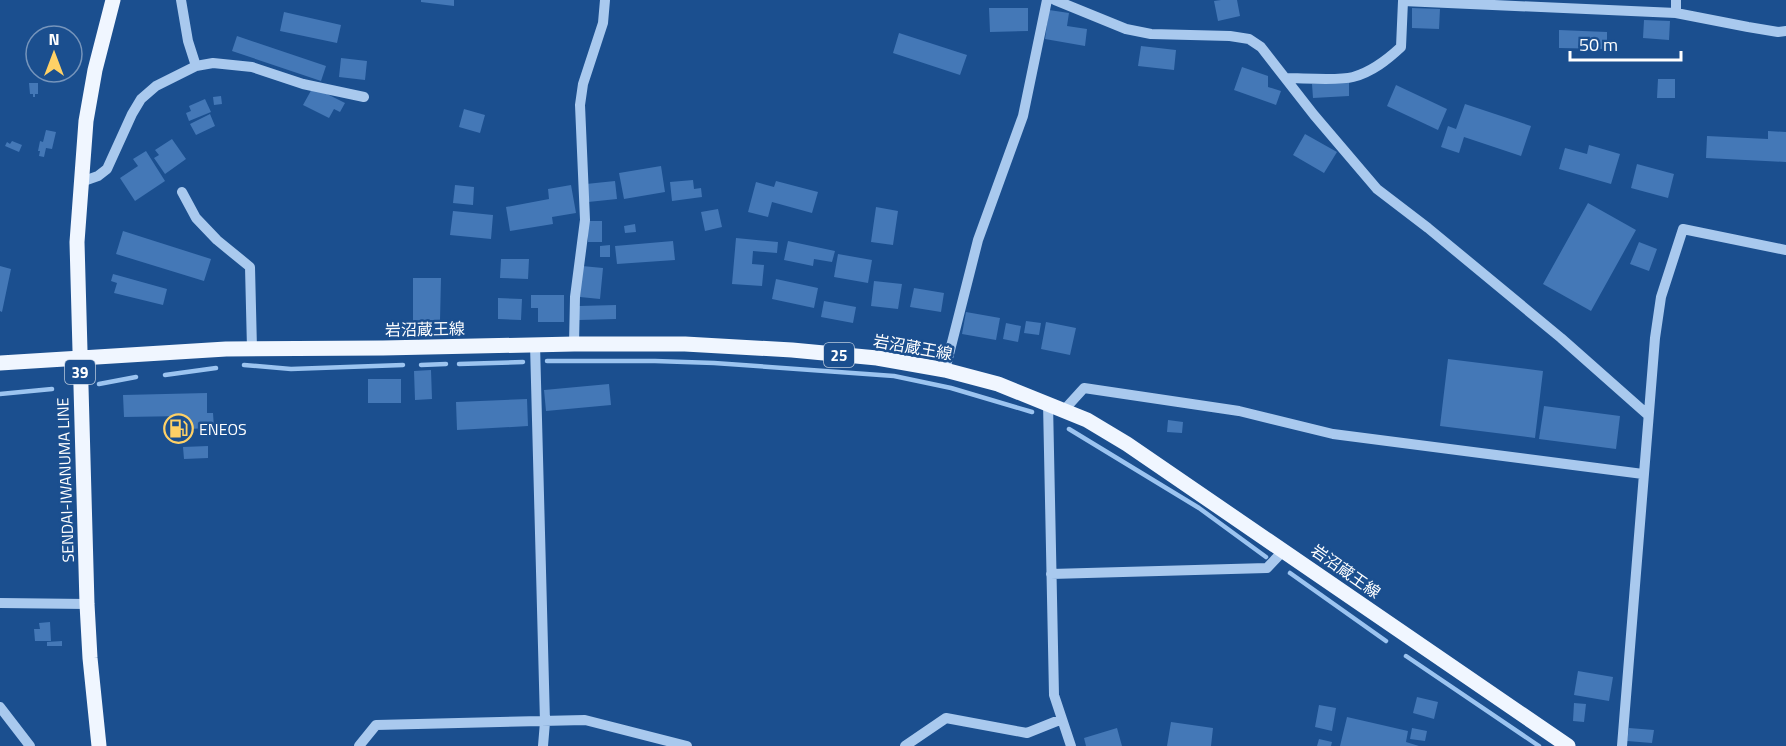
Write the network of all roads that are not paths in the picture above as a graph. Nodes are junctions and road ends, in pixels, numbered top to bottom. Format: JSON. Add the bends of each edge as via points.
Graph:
{"nodes":[{"id":1,"x":113,"y":0,"type":"edge"},
{"id":2,"x":181,"y":0,"type":"edge"},
{"id":3,"x":605,"y":0,"type":"edge"},
{"id":4,"x":1047,"y":0,"type":"edge"},
{"id":5,"x":1055,"y":0,"type":"edge"},
{"id":6,"x":1676,"y":0,"type":"edge"},
{"id":7,"x":1676,"y":14,"type":"junction"},
{"id":8,"x":1786,"y":31,"type":"edge"},
{"id":9,"x":196,"y":66,"type":"junction"},
{"id":10,"x":1286,"y":78,"type":"junction"},
{"id":11,"x":364,"y":97,"type":"dead end"},
{"id":12,"x":81,"y":182,"type":"junction"},
{"id":13,"x":182,"y":192,"type":"dead end"},
{"id":14,"x":1786,"y":250,"type":"edge"},
{"id":15,"x":535,"y":344,"type":"junction"},
{"id":16,"x":574,"y":344,"type":"junction"},
{"id":17,"x":252,"y":349,"type":"junction"},
{"id":18,"x":79,"y":358,"type":"junction"},
{"id":19,"x":0,"y":363,"type":"edge"},
{"id":20,"x":945,"y":370,"type":"junction"},
{"id":21,"x":1048,"y":403,"type":"junction"},
{"id":22,"x":1064,"y":410,"type":"junction"},
{"id":23,"x":1648,"y":414,"type":"junction"},
{"id":24,"x":1643,"y":474,"type":"junction"},
{"id":25,"x":1284,"y":550,"type":"junction"},
{"id":26,"x":1051,"y":574,"type":"junction"},
{"id":27,"x":0,"y":603,"type":"edge"},
{"id":28,"x":87,"y":604,"type":"junction"},
{"id":29,"x":0,"y":707,"type":"edge"},
{"id":30,"x":1062,"y":719,"type":"junction"},
{"id":31,"x":545,"y":722,"type":"junction"},
{"id":32,"x":30,"y":746,"type":"edge"},
{"id":33,"x":99,"y":746,"type":"edge"},
{"id":34,"x":359,"y":746,"type":"edge"},
{"id":35,"x":543,"y":746,"type":"edge"},
{"id":36,"x":687,"y":746,"type":"edge"},
{"id":37,"x":905,"y":746,"type":"edge"},
{"id":38,"x":1071,"y":746,"type":"edge"},
{"id":39,"x":1568,"y":746,"type":"edge"},
{"id":40,"x":1622,"y":746,"type":"edge"}],
"edges":[{"from":1,"to":12,"type":"main road","name":"SENDAI-IWANUMA LINE","number":"39","via":[[86,121]]},
{"from":2,"to":9,"type":"street"},
{"from":3,"to":16,"type":"street","via":[[603,23],[580,105],[585,220],[575,297]]},
{"from":4,"to":20,"type":"street","via":[[1023,116],[978,240]]},
{"from":5,"to":10,"type":"street","via":[[1126,30],[1249,39],[1261,47]]},
{"from":6,"to":7,"type":"street"},
{"from":7,"to":8,"type":"street"},
{"from":7,"to":10,"type":"street","via":[[1404,1],[1401,47],[1387,60],[1351,78]]},
{"from":9,"to":11,"type":"street","via":[[213,63],[252,67],[303,84]]},
{"from":9,"to":12,"type":"street","via":[[156,86],[141,99],[107,169]]},
{"from":10,"to":23,"type":"street","via":[[1377,189]]},
{"from":12,"to":18,"type":"main road","name":"SENDAI-IWANUMA LINE","number":"39"},
{"from":13,"to":17,"type":"street","via":[[196,218],[250,267]]},
{"from":14,"to":23,"type":"street","via":[[1683,229],[1661,297]]},
{"from":15,"to":16,"type":"main road","name":"岩沼蔵王線","number":"25"},
{"from":15,"to":17,"type":"main road","name":"岩沼蔵王線","number":"25"},
{"from":15,"to":31,"type":"street"},
{"from":16,"to":20,"type":"main road","name":"岩沼蔵王線","number":"25","via":[[685,344],[792,350],[877,358]]},
{"from":17,"to":18,"type":"main road","name":"岩沼蔵王線","number":"25"},
{"from":18,"to":19,"type":"main road","name":"岩沼蔵王線","number":"25"},
{"from":18,"to":28,"type":"main road","name":"SENDAI-IWANUMA LINE","number":"39"},
{"from":20,"to":21,"type":"main road","name":"岩沼蔵王線","number":"25"},
{"from":21,"to":22,"type":"main road","name":"岩沼蔵王線","number":"25"},
{"from":21,"to":26,"type":"street"},
{"from":22,"to":24,"type":"street","via":[[1084,388],[1239,411],[1334,434]]},
{"from":22,"to":25,"type":"main road","name":"岩沼蔵王線","number":"25","via":[[1127,444]]},
{"from":23,"to":24,"type":"street"},
{"from":24,"to":40,"type":"street"},
{"from":25,"to":26,"type":"street","via":[[1267,568]]},
{"from":25,"to":39,"type":"main road","name":"岩沼蔵王線","number":"25"},
{"from":26,"to":30,"type":"street","via":[[1054,695]]},
{"from":27,"to":28,"type":"street"},
{"from":28,"to":33,"type":"main road","name":"SENDAI-IWANUMA LINE","number":"39"},
{"from":29,"to":32,"type":"street"},
{"from":30,"to":37,"type":"street","via":[[1027,733],[946,718]]},
{"from":30,"to":38,"type":"street"},
{"from":31,"to":34,"type":"street","via":[[376,725]]},
{"from":31,"to":35,"type":"street"},
{"from":31,"to":36,"type":"street","via":[[585,720]]}]}
